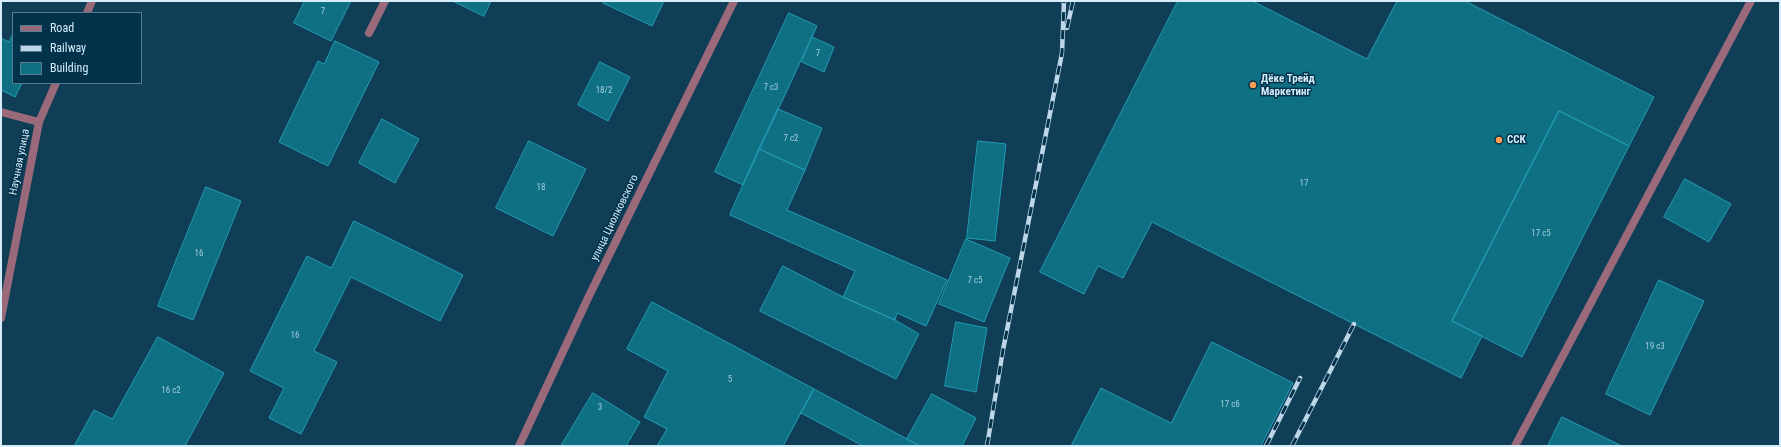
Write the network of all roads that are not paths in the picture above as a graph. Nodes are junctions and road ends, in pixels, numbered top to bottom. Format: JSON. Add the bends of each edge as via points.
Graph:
{"nodes":[{"id":1,"x":92,"y":1,"type":"edge"},
{"id":2,"x":385,"y":1,"type":"edge"},
{"id":3,"x":734,"y":1,"type":"edge"},
{"id":4,"x":1751,"y":1,"type":"edge"},
{"id":5,"x":87,"y":12,"type":"edge"},
{"id":6,"x":369,"y":33,"type":"dead end"},
{"id":7,"x":56,"y":84,"type":"edge"},
{"id":8,"x":1,"y":112,"type":"edge"},
{"id":9,"x":40,"y":122,"type":"junction"},
{"id":10,"x":1,"y":318,"type":"edge"},
{"id":11,"x":519,"y":446,"type":"edge"},
{"id":12,"x":1515,"y":446,"type":"edge"}],
"edges":[{"from":1,"to":5,"type":"street"},
{"from":2,"to":6,"type":"street"},
{"from":3,"to":11,"type":"street","name":"улица Циолковского","via":[[592,290]]},
{"from":4,"to":12,"type":"street"},
{"from":7,"to":9,"type":"street","name":"Научная улица"},
{"from":8,"to":9,"type":"street"},
{"from":9,"to":10,"type":"street","name":"Научная улица"}]}
